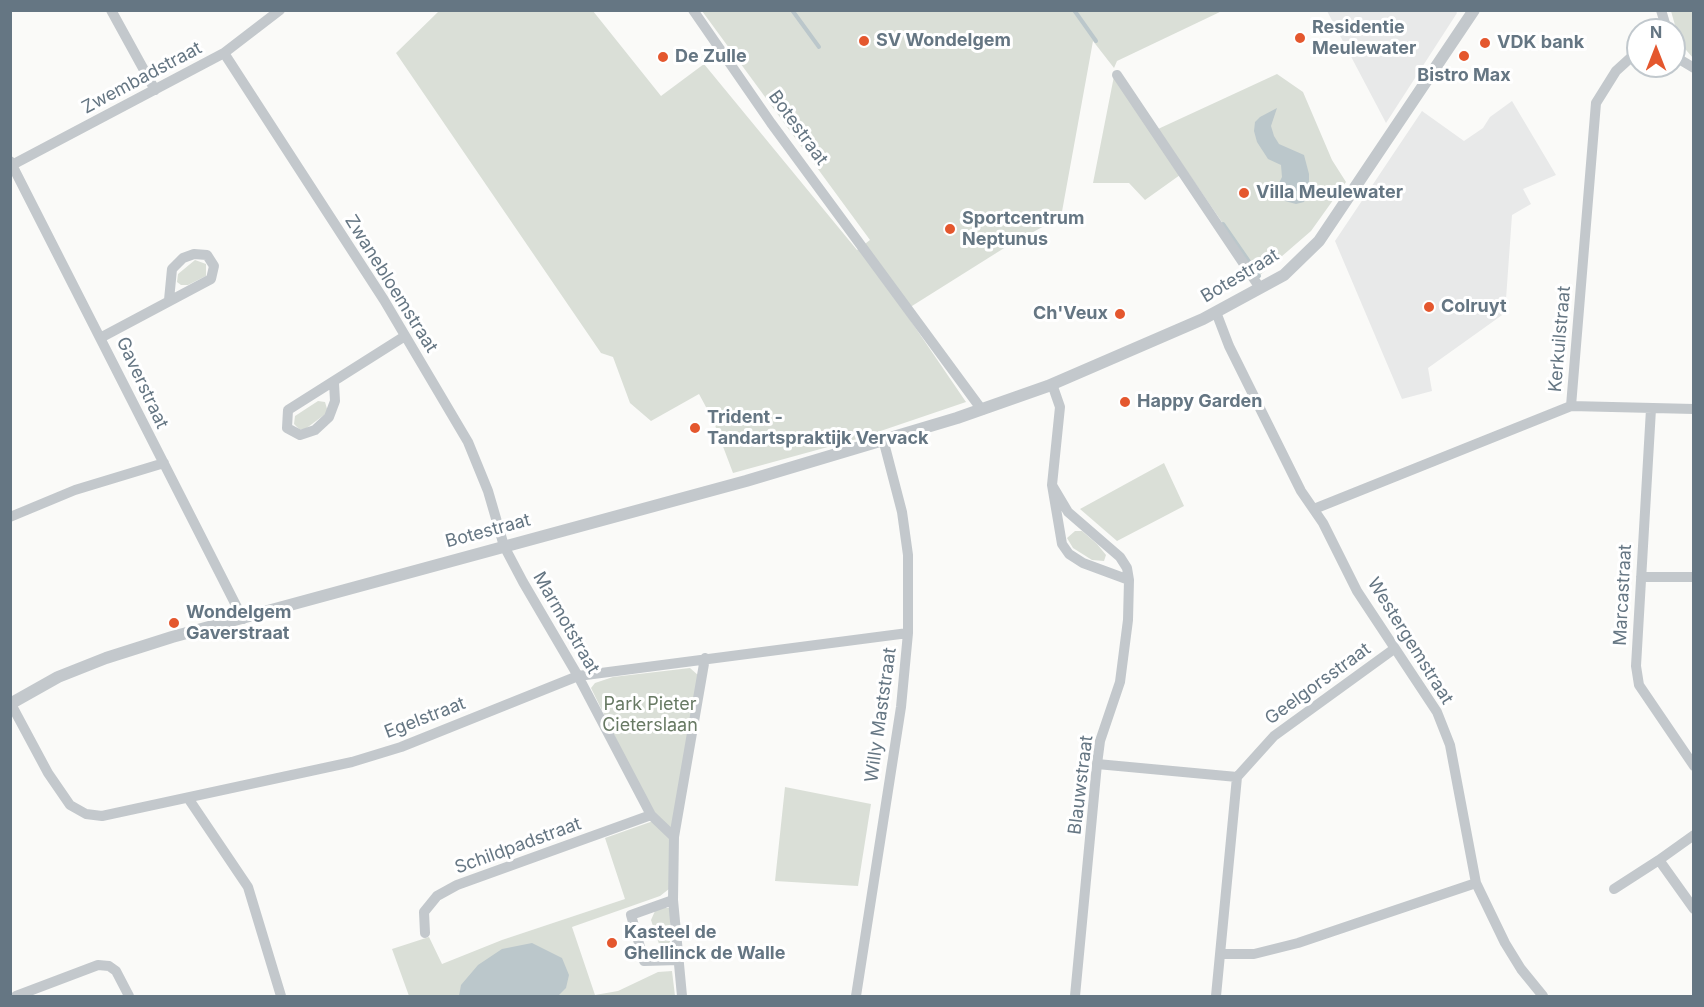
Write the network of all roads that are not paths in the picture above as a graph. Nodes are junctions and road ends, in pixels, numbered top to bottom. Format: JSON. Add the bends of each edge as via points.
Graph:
{"nodes":[{"id":1,"x":111,"y":10,"type":"edge"},
{"id":2,"x":280,"y":10,"type":"edge"},
{"id":3,"x":693,"y":10,"type":"edge"},
{"id":4,"x":1474,"y":10,"type":"edge"},
{"id":5,"x":224,"y":53,"type":"junction"},
{"id":6,"x":1626,"y":62,"type":"edge"},
{"id":7,"x":1117,"y":75,"type":"dead end"},
{"id":8,"x":155,"y":90,"type":"junction"},
{"id":9,"x":11,"y":163,"type":"edge"},
{"id":10,"x":1260,"y":288,"type":"junction"},
{"id":11,"x":169,"y":300,"type":"junction"},
{"id":12,"x":1216,"y":312,"type":"junction"},
{"id":13,"x":405,"y":336,"type":"junction"},
{"id":14,"x":102,"y":337,"type":"junction"},
{"id":15,"x":334,"y":382,"type":"junction"},
{"id":16,"x":1052,"y":384,"type":"junction"},
{"id":17,"x":1570,"y":406,"type":"junction"},
{"id":18,"x":1651,"y":409,"type":"junction"},
{"id":19,"x":1694,"y":409,"type":"edge"},
{"id":20,"x":982,"y":410,"type":"junction"},
{"id":21,"x":883,"y":439,"type":"junction"},
{"id":22,"x":164,"y":463,"type":"junction"},
{"id":23,"x":1052,"y":485,"type":"junction"},
{"id":24,"x":1314,"y":509,"type":"junction"},
{"id":25,"x":12,"y":514,"type":"edge"},
{"id":26,"x":504,"y":546,"type":"junction"},
{"id":27,"x":1641,"y":577,"type":"junction"},
{"id":28,"x":1694,"y":577,"type":"edge"},
{"id":29,"x":1129,"y":580,"type":"junction"},
{"id":30,"x":243,"y":619,"type":"junction"},
{"id":31,"x":908,"y":633,"type":"junction"},
{"id":32,"x":1394,"y":649,"type":"junction"},
{"id":33,"x":705,"y":658,"type":"junction"},
{"id":34,"x":578,"y":676,"type":"junction"},
{"id":35,"x":11,"y":704,"type":"edge"},
{"id":36,"x":1097,"y":764,"type":"junction"},
{"id":37,"x":1694,"y":766,"type":"edge"},
{"id":38,"x":1237,"y":777,"type":"junction"},
{"id":39,"x":188,"y":798,"type":"junction"},
{"id":40,"x":651,"y":815,"type":"junction"},
{"id":41,"x":1694,"y":835,"type":"edge"},
{"id":42,"x":674,"y":837,"type":"junction"},
{"id":43,"x":1659,"y":860,"type":"junction"},
{"id":44,"x":1476,"y":883,"type":"junction"},
{"id":45,"x":1614,"y":889,"type":"dead end"},
{"id":46,"x":673,"y":900,"type":"junction"},
{"id":47,"x":1694,"y":909,"type":"edge"},
{"id":48,"x":424,"y":933,"type":"dead end"},
{"id":49,"x":1220,"y":954,"type":"junction"},
{"id":50,"x":679,"y":960,"type":"junction"},
{"id":51,"x":16,"y":996,"type":"edge"},
{"id":52,"x":129,"y":996,"type":"edge"},
{"id":53,"x":281,"y":996,"type":"edge"},
{"id":54,"x":682,"y":996,"type":"edge"},
{"id":55,"x":856,"y":996,"type":"edge"},
{"id":56,"x":1075,"y":996,"type":"edge"},
{"id":57,"x":1216,"y":996,"type":"edge"},
{"id":58,"x":1544,"y":996,"type":"edge"}],
"edges":[{"from":1,"to":8,"type":"street"},
{"from":2,"to":5,"type":"street","name":"Zwembadstraat"},
{"from":3,"to":20,"type":"street","name":"Botestraat"},
{"from":4,"to":10,"type":"street","name":"Botestraat","via":[[1319,241],[1284,275]]},
{"from":5,"to":8,"type":"street","name":"Zwembadstraat"},
{"from":5,"to":13,"type":"street","name":"Zwanebloemstraat"},
{"from":6,"to":17,"type":"street","name":"Kerkuilstraat","via":[[1596,104]]},
{"from":7,"to":10,"type":"street"},
{"from":8,"to":9,"type":"street","name":"Zwembadstraat"},
{"from":9,"to":14,"type":"street","name":"Gaverstraat"},
{"from":10,"to":12,"type":"street","name":"Botestraat"},
{"from":11,"to":11,"type":"street","via":[[211,279],[214,266],[207,255],[183,258],[172,269]]},
{"from":11,"to":14,"type":"street"},
{"from":12,"to":16,"type":"street","name":"Botestraat"},
{"from":12,"to":24,"type":"street","name":"Westergemstraat","via":[[1234,357],[1301,491]]},
{"from":13,"to":15,"type":"street"},
{"from":13,"to":26,"type":"street","name":"Zwanebloemstraat","via":[[468,442]]},
{"from":14,"to":22,"type":"street","name":"Gaverstraat"},
{"from":15,"to":15,"type":"street","via":[[288,410],[287,428],[300,435],[315,430],[330,417],[335,401]]},
{"from":16,"to":20,"type":"street","name":"Botestraat"},
{"from":16,"to":23,"type":"street","via":[[1060,407]]},
{"from":17,"to":18,"type":"street"},
{"from":17,"to":24,"type":"street","name":"Kerkuilstraat"},
{"from":18,"to":19,"type":"street"},
{"from":18,"to":27,"type":"street","name":"Marcastraat"},
{"from":20,"to":21,"type":"street","name":"Botestraat"},
{"from":21,"to":26,"type":"street","name":"Botestraat","via":[[746,481]]},
{"from":21,"to":31,"type":"street","name":"Willy Maststraat","via":[[902,512]]},
{"from":22,"to":25,"type":"street"},
{"from":22,"to":30,"type":"street","name":"Gaverstraat"},
{"from":23,"to":29,"type":"street","name":"Blauwstraat","via":[[1077,522],[1120,557]]},
{"from":23,"to":29,"type":"street","via":[[1059,538],[1065,549],[1083,563]]},
{"from":24,"to":32,"type":"street","name":"Westergemstraat","via":[[1357,591]]},
{"from":26,"to":30,"type":"street","name":"Botestraat"},
{"from":26,"to":34,"type":"street","name":"Marmotstraat"},
{"from":27,"to":28,"type":"street"},
{"from":27,"to":37,"type":"street","name":"Marcastraat","via":[[1636,666],[1639,685]]},
{"from":29,"to":36,"type":"street","name":"Blauwstraat","via":[[1120,682],[1100,741]]},
{"from":30,"to":35,"type":"street","name":"Botestraat","via":[[106,658],[58,677]]},
{"from":31,"to":33,"type":"street","name":"Egelstraat"},
{"from":31,"to":55,"type":"street","name":"Willy Maststraat","via":[[901,707]]},
{"from":32,"to":38,"type":"street","name":"Geelgorsstraat","via":[[1274,736]]},
{"from":32,"to":44,"type":"street","name":"Westergemstraat","via":[[1437,712],[1450,745]]},
{"from":33,"to":34,"type":"street","name":"Egelstraat"},
{"from":33,"to":42,"type":"street"},
{"from":34,"to":39,"type":"street","name":"Egelstraat","via":[[401,747],[352,762]]},
{"from":34,"to":40,"type":"street","name":"Marmotstraat"},
{"from":35,"to":39,"type":"street","name":"Egelstraat","via":[[53,781],[70,805],[86,814],[102,816]]},
{"from":36,"to":38,"type":"street"},
{"from":36,"to":56,"type":"street","name":"Blauwstraat"},
{"from":38,"to":49,"type":"street"},
{"from":39,"to":53,"type":"street","via":[[248,887]]},
{"from":40,"to":42,"type":"street","name":"Marmotstraat"},
{"from":40,"to":48,"type":"street","name":"Schildpadstraat","via":[[457,885],[437,896],[424,912]]},
{"from":41,"to":43,"type":"street"},
{"from":42,"to":46,"type":"street"},
{"from":43,"to":45,"type":"street"},
{"from":43,"to":47,"type":"street"},
{"from":44,"to":49,"type":"street","via":[[1298,943],[1254,954]]},
{"from":44,"to":58,"type":"street","name":"Westergemstraat","via":[[1505,943]]},
{"from":46,"to":50,"type":"street"},
{"from":46,"to":50,"type":"street","via":[[631,915],[644,961]]},
{"from":49,"to":57,"type":"street"},
{"from":50,"to":54,"type":"street"},
{"from":51,"to":52,"type":"street","via":[[98,965],[116,971]]}]}
